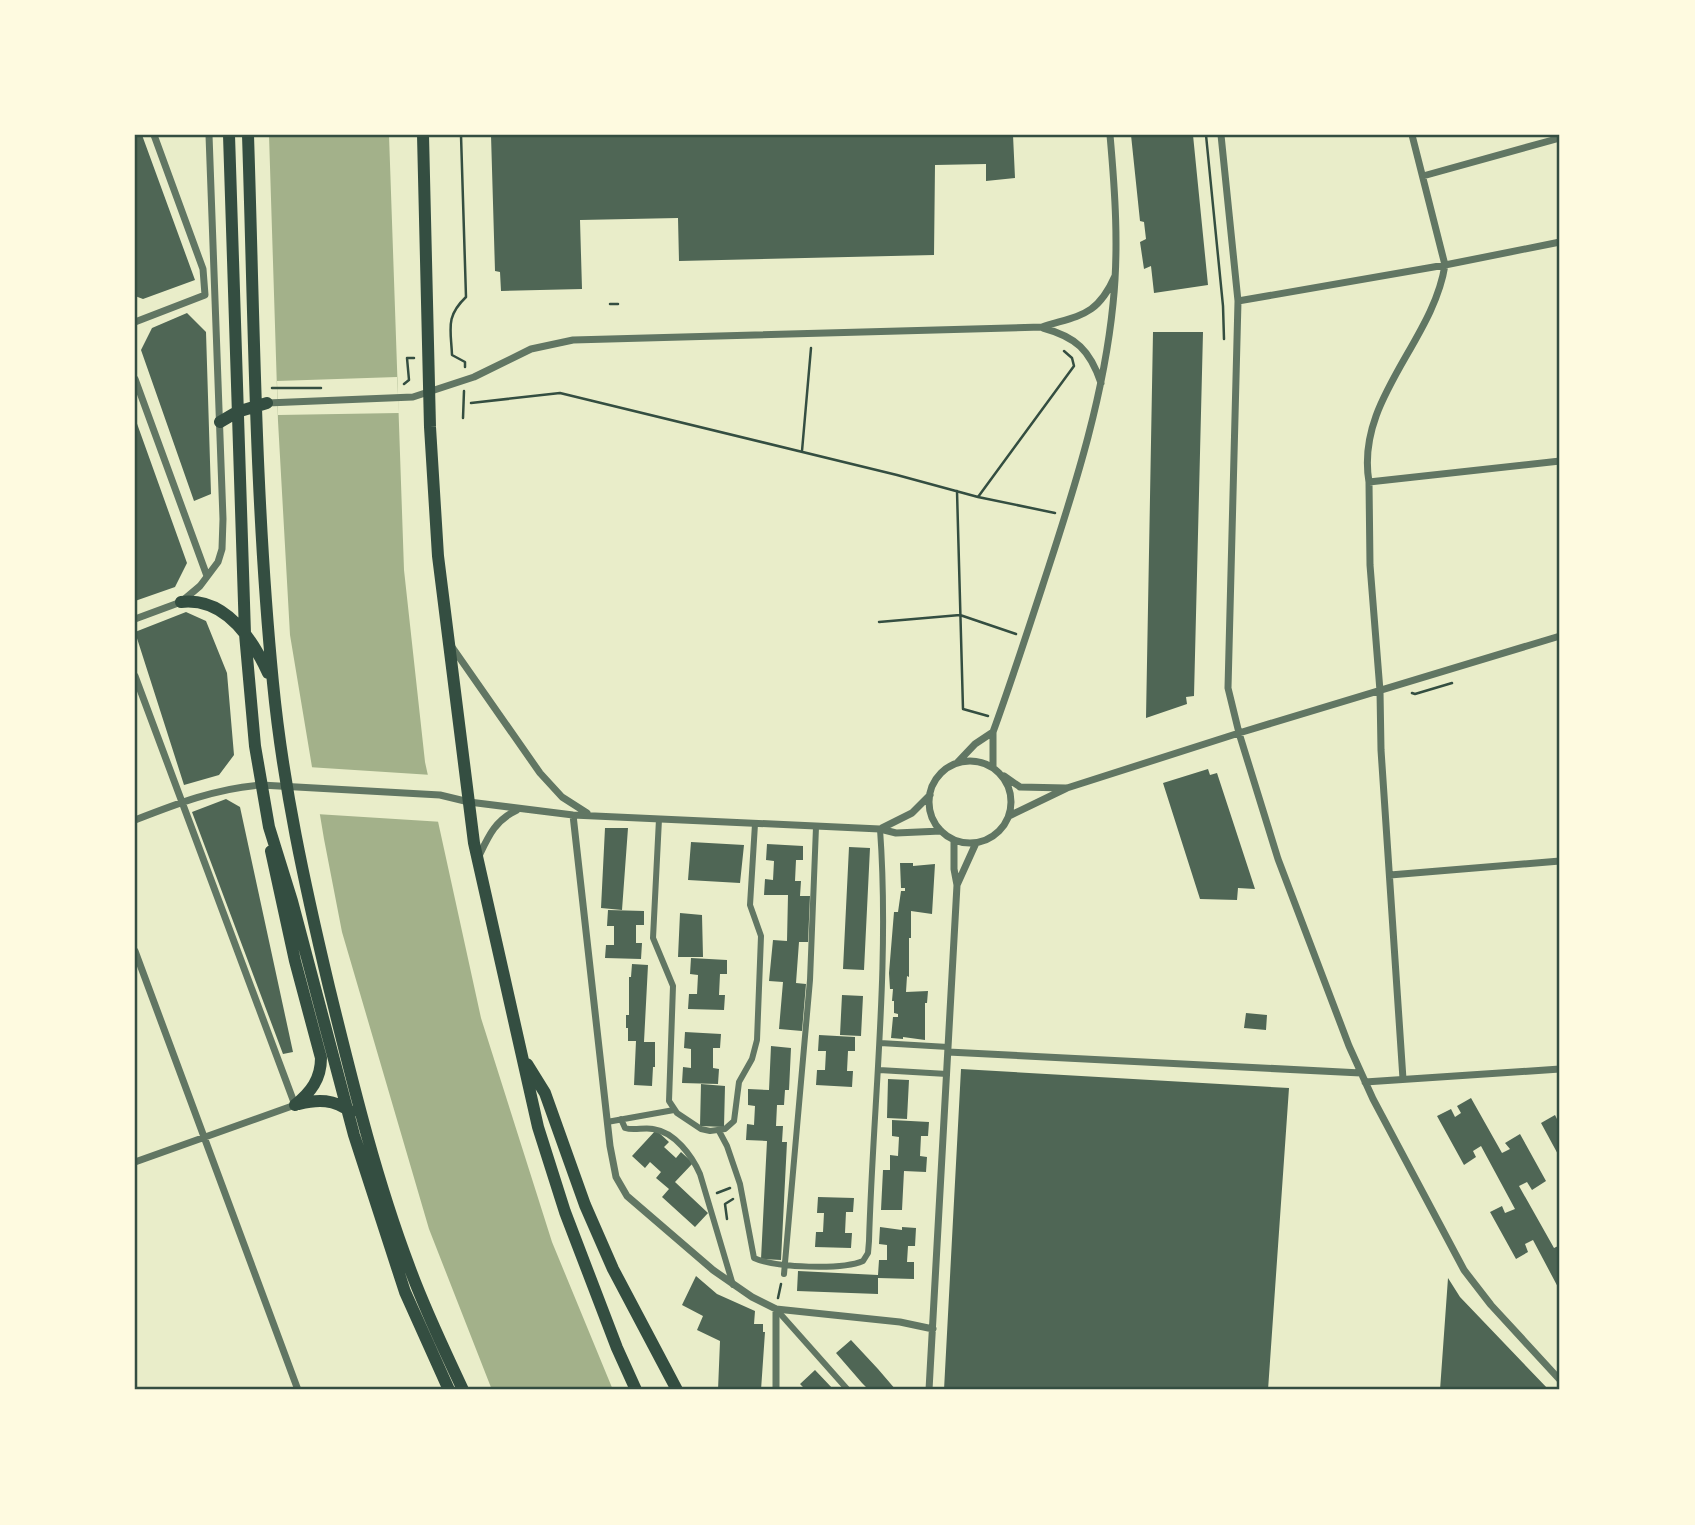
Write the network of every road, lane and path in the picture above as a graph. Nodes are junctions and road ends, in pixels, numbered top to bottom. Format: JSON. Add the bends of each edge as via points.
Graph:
{"nodes":[{"id":1,"x":154,"y":135,"type":"edge"},
{"id":2,"x":209,"y":135,"type":"edge"},
{"id":3,"x":229,"y":135,"type":"edge"},
{"id":4,"x":248,"y":135,"type":"edge"},
{"id":5,"x":423,"y":135,"type":"edge"},
{"id":6,"x":461,"y":135,"type":"edge"},
{"id":7,"x":1110,"y":135,"type":"edge"},
{"id":8,"x":1206,"y":135,"type":"edge"},
{"id":9,"x":1221,"y":135,"type":"edge"},
{"id":10,"x":1412,"y":135,"type":"edge"},
{"id":11,"x":1560,"y":138,"type":"edge"},
{"id":12,"x":1423,"y":176,"type":"junction"},
{"id":13,"x":1560,"y":242,"type":"edge"},
{"id":14,"x":1445,"y":265,"type":"junction"},
{"id":15,"x":1115,"y":276,"type":"junction"},
{"id":16,"x":1238,"y":301,"type":"junction"},
{"id":17,"x":610,"y":304,"type":"dead end"},
{"id":18,"x":618,"y":304,"type":"dead end"},
{"id":19,"x":135,"y":321,"type":"edge"},
{"id":20,"x":1042,"y":327,"type":"junction"},
{"id":21,"x":1224,"y":339,"type":"dead end"},
{"id":22,"x":1058,"y":345,"type":"dead end"},
{"id":23,"x":811,"y":348,"type":"dead end"},
{"id":24,"x":135,"y":379,"type":"edge"},
{"id":25,"x":465,"y":381,"type":"junction"},
{"id":26,"x":1101,"y":385,"type":"junction"},
{"id":27,"x":429,"y":393,"type":"junction"},
{"id":28,"x":471,"y":403,"type":"dead end"},
{"id":29,"x":262,"y":404,"type":"junction"},
{"id":30,"x":237,"y":412,"type":"junction"},
{"id":31,"x":463,"y":418,"type":"dead end"},
{"id":32,"x":220,"y":422,"type":"junction"},
{"id":33,"x":802,"y":451,"type":"junction"},
{"id":34,"x":1560,"y":461,"type":"edge"},
{"id":35,"x":1369,"y":482,"type":"junction"},
{"id":36,"x":957,"y":491,"type":"junction"},
{"id":37,"x":978,"y":498,"type":"junction"},
{"id":38,"x":1066,"y":516,"type":"junction"},
{"id":39,"x":207,"y":576,"type":"junction"},
{"id":40,"x":181,"y":602,"type":"junction"},
{"id":41,"x":960,"y":615,"type":"junction"},
{"id":42,"x":135,"y":619,"type":"edge"},
{"id":43,"x":879,"y":622,"type":"dead end"},
{"id":44,"x":245,"y":634,"type":"junction"},
{"id":45,"x":1560,"y":636,"type":"edge"},
{"id":46,"x":1026,"y":637,"type":"junction"},
{"id":47,"x":447,"y":640,"type":"junction"},
{"id":48,"x":135,"y":676,"type":"edge"},
{"id":49,"x":273,"y":683,"type":"junction"},
{"id":50,"x":1380,"y":691,"type":"junction"},
{"id":51,"x":998,"y":719,"type":"junction"},
{"id":52,"x":993,"y":732,"type":"junction"},
{"id":53,"x":1239,"y":733,"type":"junction"},
{"id":54,"x":957,"y":763,"type":"junction"},
{"id":55,"x":992,"y":767,"type":"junction"},
{"id":56,"x":1001,"y":774,"type":"junction"},
{"id":57,"x":261,"y":785,"type":"junction"},
{"id":58,"x":287,"y":787,"type":"junction"},
{"id":59,"x":1067,"y":788,"type":"junction"},
{"id":60,"x":930,"y":795,"type":"junction"},
{"id":61,"x":181,"y":802,"type":"junction"},
{"id":62,"x":469,"y":802,"type":"junction"},
{"id":63,"x":518,"y":809,"type":"junction"},
{"id":64,"x":590,"y":814,"type":"junction"},
{"id":65,"x":573,"y":815,"type":"junction"},
{"id":66,"x":1009,"y":816,"type":"junction"},
{"id":67,"x":659,"y":819,"type":"junction"},
{"id":68,"x":135,"y":820,"type":"edge"},
{"id":69,"x":755,"y":824,"type":"junction"},
{"id":70,"x":269,"y":827,"type":"junction"},
{"id":71,"x":817,"y":827,"type":"junction"},
{"id":72,"x":880,"y":829,"type":"junction"},
{"id":73,"x":941,"y":831,"type":"junction"},
{"id":74,"x":954,"y":839,"type":"junction"},
{"id":75,"x":976,"y":843,"type":"junction"},
{"id":76,"x":478,"y":859,"type":"junction"},
{"id":77,"x":1560,"y":860,"type":"edge"},
{"id":78,"x":1390,"y":875,"type":"junction"},
{"id":79,"x":957,"y":885,"type":"junction"},
{"id":80,"x":135,"y":951,"type":"edge"},
{"id":81,"x":880,"y":1043,"type":"junction"},
{"id":82,"x":948,"y":1049,"type":"junction"},
{"id":83,"x":522,"y":1058,"type":"junction"},
{"id":84,"x":1560,"y":1069,"type":"edge"},
{"id":85,"x":878,"y":1070,"type":"junction"},
{"id":86,"x":1361,"y":1073,"type":"junction"},
{"id":87,"x":947,"y":1074,"type":"junction"},
{"id":88,"x":1403,"y":1079,"type":"junction"},
{"id":89,"x":1366,"y":1082,"type":"junction"},
{"id":90,"x":295,"y":1105,"type":"junction"},
{"id":91,"x":347,"y":1109,"type":"junction"},
{"id":92,"x":674,"y":1110,"type":"junction"},
{"id":93,"x":621,"y":1119,"type":"junction"},
{"id":94,"x":607,"y":1122,"type":"junction"},
{"id":95,"x":719,"y":1131,"type":"junction"},
{"id":96,"x":367,"y":1133,"type":"junction"},
{"id":97,"x":205,"y":1136,"type":"junction"},
{"id":98,"x":135,"y":1162,"type":"edge"},
{"id":99,"x":740,"y":1184,"type":"junction"},
{"id":100,"x":708,"y":1197,"type":"junction"},
{"id":101,"x":785,"y":1265,"type":"junction"},
{"id":102,"x":784,"y":1275,"type":"joint"},
{"id":103,"x":733,"y":1285,"type":"junction"},
{"id":104,"x":776,"y":1309,"type":"junction"},
{"id":105,"x":933,"y":1329,"type":"junction"},
{"id":106,"x":1559,"y":1377,"type":"edge"},
{"id":107,"x":298,"y":1390,"type":"edge"},
{"id":108,"x":449,"y":1390,"type":"edge"},
{"id":109,"x":463,"y":1390,"type":"edge"},
{"id":110,"x":636,"y":1390,"type":"edge"},
{"id":111,"x":677,"y":1390,"type":"edge"},
{"id":112,"x":776,"y":1390,"type":"edge"},
{"id":113,"x":848,"y":1390,"type":"edge"},
{"id":114,"x":929,"y":1390,"type":"edge"}],
"edges":[{"from":1,"to":19,"type":"street","via":[[203,269],[205,295]]},
{"from":2,"to":32,"type":"street"},
{"from":3,"to":30,"type":"main road"},
{"from":4,"to":29,"type":"main road"},
{"from":5,"to":27,"type":"main road"},
{"from":6,"to":25,"type":"path","via":[[466,297],[451,316],[452,355],[465,362]]},
{"from":7,"to":15,"type":"street"},
{"from":8,"to":21,"type":"path"},
{"from":9,"to":16,"type":"street"},
{"from":10,"to":12,"type":"street"},
{"from":11,"to":12,"type":"street"},
{"from":12,"to":14,"type":"street"},
{"from":13,"to":14,"type":"street"},
{"from":14,"to":16,"type":"street"},
{"from":14,"to":35,"type":"street","via":[[1442,287],[1378,408],[1368,440]]},
{"from":15,"to":20,"type":"street","via":[[1091,309]]},
{"from":15,"to":26,"type":"street"},
{"from":16,"to":53,"type":"street","via":[[1228,688]]},
{"from":17,"to":18,"type":"path"},
{"from":20,"to":25,"type":"street","via":[[573,340],[531,349]]},
{"from":20,"to":26,"type":"street","via":[[1081,346]]},
{"from":22,"to":37,"type":"path","via":[[1074,366]]},
{"from":23,"to":33,"type":"path"},
{"from":24,"to":39,"type":"street"},
{"from":25,"to":27,"type":"street"},
{"from":25,"to":31,"type":"path"},
{"from":26,"to":38,"type":"street"},
{"from":27,"to":29,"type":"street"},
{"from":27,"to":47,"type":"main road"},
{"from":28,"to":33,"type":"path","via":[[561,393]]},
{"from":29,"to":30,"type":"main road"},
{"from":29,"to":49,"type":"main road"},
{"from":30,"to":32,"type":"main road"},
{"from":30,"to":44,"type":"main road"},
{"from":32,"to":39,"type":"street","via":[[222,550]]},
{"from":33,"to":36,"type":"path"},
{"from":34,"to":35,"type":"street"},
{"from":35,"to":50,"type":"street"},
{"from":36,"to":37,"type":"path"},
{"from":36,"to":41,"type":"path"},
{"from":37,"to":38,"type":"path"},
{"from":38,"to":46,"type":"street"},
{"from":39,"to":40,"type":"street"},
{"from":40,"to":42,"type":"street"},
{"from":40,"to":44,"type":"main road","via":[[213,606]]},
{"from":41,"to":43,"type":"path"},
{"from":41,"to":46,"type":"path"},
{"from":41,"to":51,"type":"path","via":[[963,709]]},
{"from":44,"to":49,"type":"main road"},
{"from":44,"to":57,"type":"main road"},
{"from":45,"to":50,"type":"street"},
{"from":46,"to":51,"type":"street"},
{"from":47,"to":62,"type":"main road"},
{"from":47,"to":64,"type":"street","via":[[540,773],[562,797]]},
{"from":48,"to":61,"type":"street"},
{"from":49,"to":58,"type":"main road"},
{"from":50,"to":53,"type":"street"},
{"from":50,"to":78,"type":"street"},
{"from":51,"to":52,"type":"street"},
{"from":52,"to":54,"type":"street"},
{"from":52,"to":55,"type":"street"},
{"from":53,"to":59,"type":"street"},
{"from":53,"to":86,"type":"street","via":[[1278,859]]},
{"from":54,"to":55,"type":"street","via":[[981,762]]},
{"from":54,"to":60,"type":"street","via":[[936,779]]},
{"from":55,"to":56,"type":"street"},
{"from":56,"to":59,"type":"street","via":[[1020,787]]},
{"from":56,"to":66,"type":"street","via":[[1011,794]]},
{"from":57,"to":58,"type":"street"},
{"from":57,"to":61,"type":"street","via":[[234,787]]},
{"from":57,"to":70,"type":"main road"},
{"from":58,"to":62,"type":"street","via":[[440,795]]},
{"from":58,"to":96,"type":"main road","via":[[304,884]]},
{"from":59,"to":66,"type":"street"},
{"from":60,"to":72,"type":"street","via":[[912,813]]},
{"from":60,"to":73,"type":"street","via":[[929,808]]},
{"from":61,"to":68,"type":"street"},
{"from":61,"to":90,"type":"street"},
{"from":62,"to":63,"type":"street"},
{"from":62,"to":76,"type":"main road"},
{"from":63,"to":65,"type":"street"},
{"from":63,"to":76,"type":"street","via":[[492,830]]},
{"from":64,"to":65,"type":"street"},
{"from":64,"to":67,"type":"street"},
{"from":65,"to":94,"type":"street"},
{"from":66,"to":75,"type":"street","via":[[996,834]]},
{"from":67,"to":69,"type":"street"},
{"from":67,"to":92,"type":"street","via":[[653,938],[673,986],[669,1101]]},
{"from":69,"to":71,"type":"street"},
{"from":69,"to":95,"type":"street","via":[[751,911],[761,936],[757,1040],[739,1082],[734,1121]]},
{"from":70,"to":90,"type":"main road","via":[[279,891],[321,1058],[313,1087]]},
{"from":70,"to":91,"type":"main road"},
{"from":71,"to":72,"type":"street"},
{"from":71,"to":101,"type":"street","via":[[810,980]]},
{"from":72,"to":73,"type":"street"},
{"from":72,"to":81,"type":"street","via":[[884,919]]},
{"from":73,"to":74,"type":"street"},
{"from":74,"to":75,"type":"street"},
{"from":74,"to":79,"type":"street"},
{"from":75,"to":79,"type":"street"},
{"from":76,"to":83,"type":"main road"},
{"from":77,"to":78,"type":"street"},
{"from":78,"to":88,"type":"street"},
{"from":79,"to":82,"type":"street"},
{"from":80,"to":97,"type":"street"},
{"from":81,"to":82,"type":"street"},
{"from":81,"to":85,"type":"street"},
{"from":82,"to":86,"type":"street"},
{"from":82,"to":87,"type":"street"},
{"from":83,"to":110,"type":"main road","via":[[565,1212]]},
{"from":83,"to":111,"type":"main road","via":[[545,1093],[613,1269]]},
{"from":84,"to":88,"type":"street"},
{"from":85,"to":87,"type":"street"},
{"from":85,"to":101,"type":"street","via":[[868,1253],[855,1264]]},
{"from":86,"to":89,"type":"street"},
{"from":87,"to":105,"type":"street"},
{"from":88,"to":89,"type":"street"},
{"from":89,"to":106,"type":"street","via":[[1464,1270]]},
{"from":90,"to":91,"type":"main road","via":[[327,1101]]},
{"from":90,"to":97,"type":"street"},
{"from":91,"to":96,"type":"main road"},
{"from":91,"to":108,"type":"main road","via":[[405,1292]]},
{"from":92,"to":93,"type":"street"},
{"from":92,"to":95,"type":"street","via":[[701,1129]]},
{"from":93,"to":94,"type":"street"},
{"from":93,"to":100,"type":"street","via":[[625,1128],[658,1129],[674,1140],[696,1165]]},
{"from":94,"to":103,"type":"street","via":[[613,1168],[627,1196]]},
{"from":95,"to":99,"type":"street"},
{"from":96,"to":109,"type":"main road","via":[[407,1263]]},
{"from":97,"to":98,"type":"street"},
{"from":97,"to":107,"type":"street"},
{"from":99,"to":100,"type":"path"},
{"from":99,"to":101,"type":"street","via":[[754,1258]]},
{"from":100,"to":103,"type":"street"},
{"from":101,"to":102,"type":"street"},
{"from":102,"to":104,"type":"path"},
{"from":103,"to":104,"type":"street"},
{"from":104,"to":105,"type":"street"},
{"from":104,"to":112,"type":"street"},
{"from":104,"to":113,"type":"street"},
{"from":105,"to":114,"type":"street"}]}
